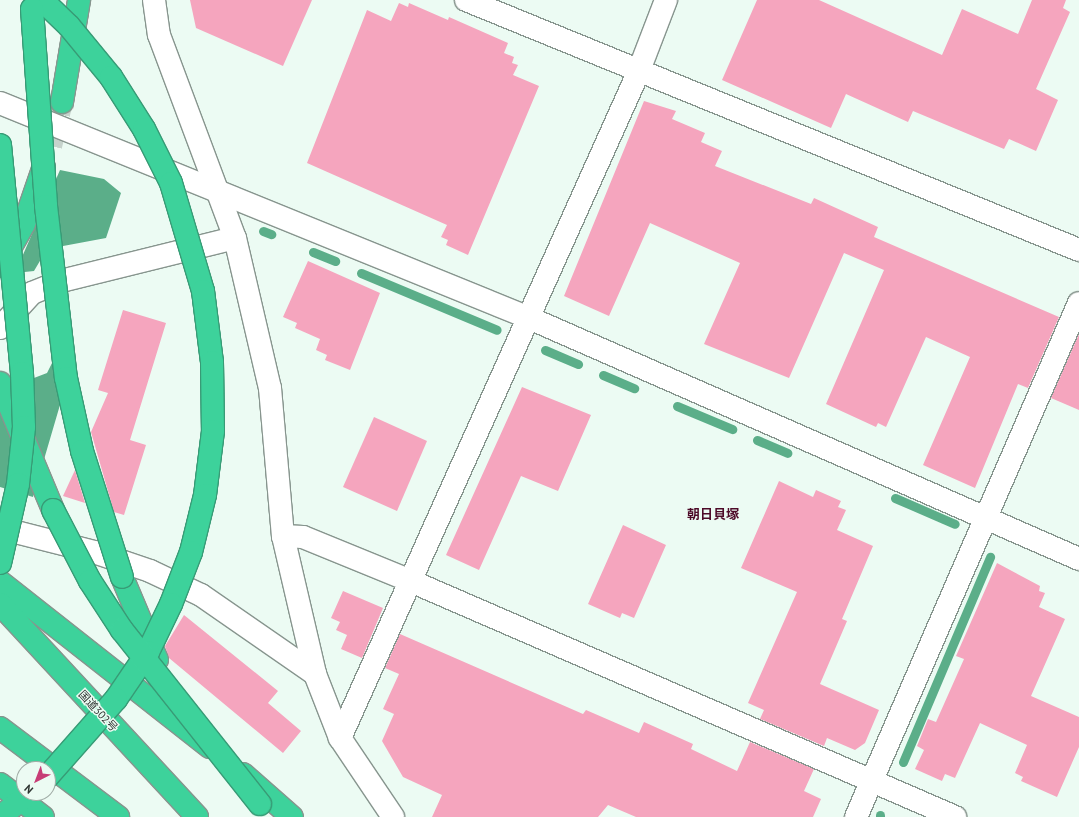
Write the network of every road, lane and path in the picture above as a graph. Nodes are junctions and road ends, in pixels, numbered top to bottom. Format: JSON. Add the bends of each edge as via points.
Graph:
{"nodes":[{"id":1,"x":32,"y":0,"type":"edge"},
{"id":2,"x":42,"y":0,"type":"edge"},
{"id":3,"x":79,"y":0,"type":"edge"},
{"id":4,"x":154,"y":0,"type":"edge"},
{"id":5,"x":466,"y":0,"type":"edge"},
{"id":6,"x":666,"y":0,"type":"edge"},
{"id":7,"x":638,"y":73,"type":"junction"},
{"id":8,"x":62,"y":102,"type":"tunnel mouth"},
{"id":9,"x":0,"y":103,"type":"edge"},
{"id":10,"x":0,"y":145,"type":"edge"},
{"id":11,"x":51,"y":146,"type":"tunnel mouth"},
{"id":12,"x":215,"y":192,"type":"junction"},
{"id":13,"x":235,"y":238,"type":"junction"},
{"id":14,"x":1079,"y":250,"type":"edge"},
{"id":15,"x":0,"y":266,"type":"edge"},
{"id":16,"x":1079,"y":302,"type":"edge"},
{"id":17,"x":527,"y":317,"type":"junction"},
{"id":18,"x":0,"y":328,"type":"edge"},
{"id":19,"x":0,"y":382,"type":"edge"},
{"id":20,"x":985,"y":519,"type":"junction"},
{"id":21,"x":0,"y":528,"type":"edge"},
{"id":22,"x":283,"y":536,"type":"junction"},
{"id":23,"x":1079,"y":559,"type":"edge"},
{"id":24,"x":0,"y":563,"type":"edge"},
{"id":25,"x":0,"y":582,"type":"edge"},
{"id":26,"x":413,"y":582,"type":"junction"},
{"id":27,"x":0,"y":604,"type":"edge"},
{"id":28,"x":315,"y":674,"type":"junction"},
{"id":29,"x":188,"y":716,"type":"junction"},
{"id":30,"x":0,"y":728,"type":"edge"},
{"id":31,"x":340,"y":738,"type":"junction"},
{"id":32,"x":56,"y":767,"type":"edge"},
{"id":33,"x":872,"y":781,"type":"junction"},
{"id":34,"x":0,"y":784,"type":"edge"},
{"id":35,"x":20,"y":801,"type":"edge"},
{"id":36,"x":0,"y":817,"type":"edge"},
{"id":37,"x":43,"y":817,"type":"edge"},
{"id":38,"x":118,"y":817,"type":"edge"},
{"id":39,"x":197,"y":817,"type":"edge"},
{"id":40,"x":271,"y":817,"type":"edge"},
{"id":41,"x":292,"y":817,"type":"edge"},
{"id":42,"x":393,"y":817,"type":"edge"},
{"id":43,"x":856,"y":817,"type":"edge"},
{"id":44,"x":955,"y":817,"type":"edge"}],
"edges":[{"from":1,"to":29,"type":"highway","bridge":true,"via":[[55,297],[66,378],[82,452],[122,577],[162,670]]},
{"from":2,"to":32,"type":"highway","bridge":true,"via":[[69,26],[111,77],[144,129],[171,183],[202,291],[212,362],[213,431],[205,494],[190,552],[171,604],[148,652],[116,699]]},
{"from":3,"to":8,"type":"highway"},
{"from":4,"to":12,"type":"street","via":[[159,34]]},
{"from":5,"to":7,"type":"street"},
{"from":6,"to":7,"type":"street"},
{"from":7,"to":14,"type":"street"},
{"from":7,"to":17,"type":"street"},
{"from":9,"to":12,"type":"street"},
{"from":10,"to":24,"type":"highway","bridge":true,"via":[[22,373],[24,427],[18,484]]},
{"from":11,"to":15,"type":"highway","via":[[24,224]]},
{"from":12,"to":13,"type":"street"},
{"from":12,"to":17,"type":"street"},
{"from":13,"to":18,"type":"street","via":[[61,281],[32,293]]},
{"from":13,"to":22,"type":"street","via":[[270,388]]},
{"from":16,"to":20,"type":"street"},
{"from":17,"to":20,"type":"street"},
{"from":17,"to":26,"type":"street"},
{"from":19,"to":29,"type":"highway","bridge":true,"via":[[53,510],[90,581]]},
{"from":20,"to":23,"type":"street"},
{"from":20,"to":33,"type":"street"},
{"from":21,"to":28,"type":"street","via":[[94,552],[150,571],[201,595]]},
{"from":22,"to":26,"type":"street","via":[[303,537]]},
{"from":22,"to":28,"type":"street"},
{"from":25,"to":41,"type":"highway","via":[[242,772]]},
{"from":26,"to":31,"type":"street"},
{"from":26,"to":33,"type":"street"},
{"from":27,"to":39,"type":"highway","name":"国道302号"},
{"from":28,"to":31,"type":"street"},
{"from":29,"to":40,"type":"highway","bridge":true},
{"from":30,"to":38,"type":"highway"},
{"from":31,"to":42,"type":"street"},
{"from":33,"to":43,"type":"street"},
{"from":33,"to":44,"type":"street"},
{"from":34,"to":37,"type":"highway"},
{"from":35,"to":36,"type":"highway"}]}
